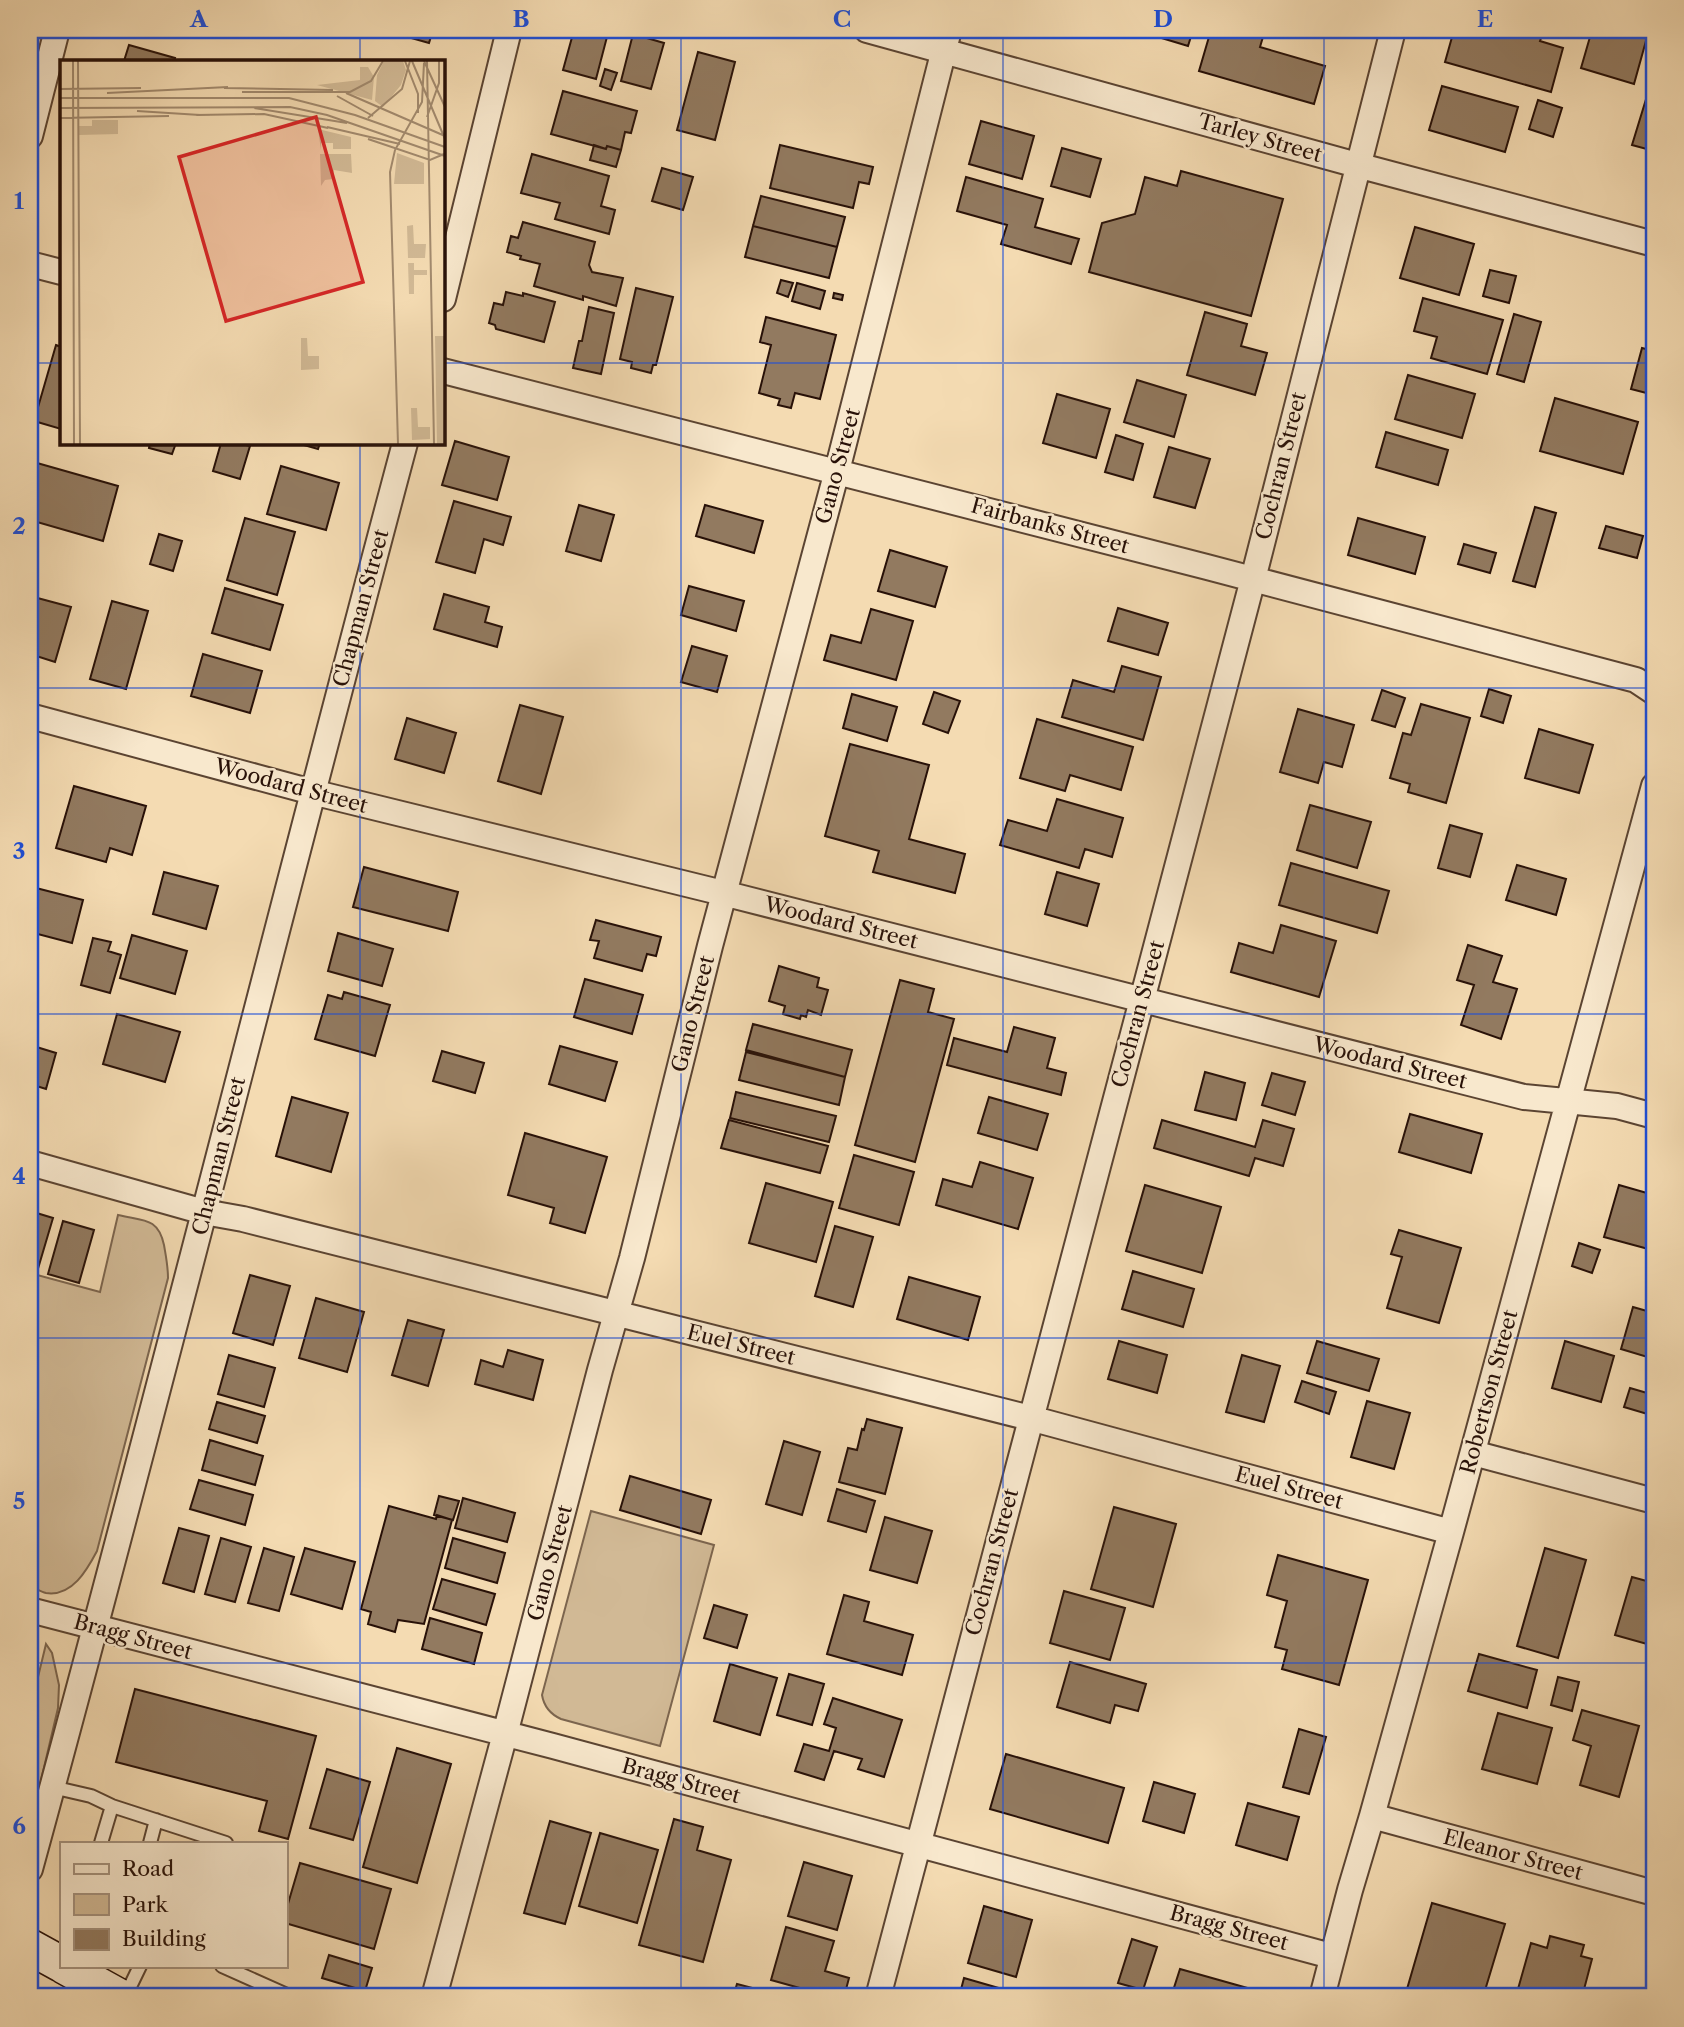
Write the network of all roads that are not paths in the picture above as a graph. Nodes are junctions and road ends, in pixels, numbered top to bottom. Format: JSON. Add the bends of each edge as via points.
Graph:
{"nodes":[{"id":1,"x":57,"y":30,"type":"edge"},
{"id":2,"x":509,"y":30,"type":"edge"},
{"id":3,"x":867,"y":30,"type":"edge"},
{"id":4,"x":1393,"y":30,"type":"edge"},
{"id":5,"x":946,"y":40,"type":"edge"},
{"id":6,"x":30,"y":136,"type":"edge"},
{"id":7,"x":1357,"y":165,"type":"junction"},
{"id":8,"x":1654,"y":244,"type":"edge"},
{"id":9,"x":30,"y":264,"type":"edge"},
{"id":10,"x":60,"y":272,"type":"edge"},
{"id":11,"x":444,"y":295,"type":"edge"},
{"id":12,"x":444,"y":371,"type":"edge"},
{"id":13,"x":405,"y":444,"type":"edge"},
{"id":14,"x":837,"y":471,"type":"junction"},
{"id":15,"x":1253,"y":579,"type":"junction"},
{"id":16,"x":1654,"y":692,"type":"edge"},
{"id":17,"x":30,"y":716,"type":"edge"},
{"id":18,"x":1654,"y":786,"type":"edge"},
{"id":19,"x":312,"y":792,"type":"junction"},
{"id":20,"x":723,"y":893,"type":"junction"},
{"id":21,"x":1142,"y":1000,"type":"junction"},
{"id":22,"x":1568,"y":1101,"type":"junction"},
{"id":23,"x":1654,"y":1116,"type":"edge"},
{"id":24,"x":30,"y":1163,"type":"edge"},
{"id":25,"x":204,"y":1212,"type":"junction"},
{"id":26,"x":616,"y":1313,"type":"junction"},
{"id":27,"x":1030,"y":1418,"type":"junction"},
{"id":28,"x":1473,"y":1453,"type":"junction"},
{"id":29,"x":1654,"y":1502,"type":"edge"},
{"id":30,"x":1451,"y":1532,"type":"junction"},
{"id":31,"x":30,"y":1610,"type":"edge"},
{"id":32,"x":96,"y":1628,"type":"junction"},
{"id":33,"x":505,"y":1734,"type":"junction"},
{"id":34,"x":52,"y":1787,"type":"junction"},
{"id":35,"x":112,"y":1806,"type":"junction"},
{"id":36,"x":1372,"y":1816,"type":"junction"},
{"id":37,"x":156,"y":1820,"type":"junction"},
{"id":38,"x":199,"y":1839,"type":"edge"},
{"id":39,"x":101,"y":1842,"type":"edge"},
{"id":40,"x":150,"y":1842,"type":"edge"},
{"id":41,"x":219,"y":1842,"type":"edge"},
{"id":42,"x":918,"y":1845,"type":"junction"},
{"id":43,"x":30,"y":1869,"type":"edge"},
{"id":44,"x":1654,"y":1893,"type":"edge"},
{"id":45,"x":30,"y":1947,"type":"edge"},
{"id":46,"x":1331,"y":1956,"type":"junction"},
{"id":47,"x":60,"y":1963,"type":"edge"},
{"id":48,"x":69,"y":1968,"type":"edge"},
{"id":49,"x":139,"y":1968,"type":"edge"},
{"id":50,"x":226,"y":1968,"type":"edge"},
{"id":51,"x":287,"y":1995,"type":"dead end"},
{"id":52,"x":122,"y":1997,"type":"edge"},
{"id":53,"x":434,"y":1997,"type":"edge"},
{"id":54,"x":878,"y":1997,"type":"edge"},
{"id":55,"x":1322,"y":1997,"type":"edge"}],
"edges":[{"from":1,"to":6,"type":"street"},
{"from":2,"to":11,"type":"street"},
{"from":3,"to":5,"type":"street","name":"Tarley Street"},
{"from":4,"to":7,"type":"street","name":"Cochran Street"},
{"from":5,"to":7,"type":"street","name":"Tarley Street"},
{"from":5,"to":14,"type":"street","name":"Gano Street"},
{"from":7,"to":8,"type":"street","name":"Tarley Street"},
{"from":7,"to":15,"type":"street","name":"Cochran Street"},
{"from":9,"to":10,"type":"street"},
{"from":12,"to":14,"type":"street","name":"Fairbanks Street"},
{"from":13,"to":19,"type":"street","name":"Chapman Street"},
{"from":14,"to":15,"type":"street","name":"Fairbanks Street"},
{"from":14,"to":20,"type":"street","name":"Gano Street"},
{"from":15,"to":16,"type":"street","name":"Fairbanks Street","via":[[1636,680]]},
{"from":15,"to":21,"type":"street","name":"Cochran Street"},
{"from":17,"to":19,"type":"street","name":"Woodard Street"},
{"from":18,"to":22,"type":"street","name":"Robertson Street"},
{"from":19,"to":20,"type":"street","name":"Woodard Street"},
{"from":19,"to":25,"type":"street","name":"Chapman Street"},
{"from":20,"to":21,"type":"street","name":"Woodard Street"},
{"from":20,"to":26,"type":"street","name":"Gano Street"},
{"from":21,"to":22,"type":"street","name":"Woodard Street","via":[[1524,1097]]},
{"from":21,"to":27,"type":"street","name":"Cochran Street"},
{"from":22,"to":23,"type":"street","name":"Woodard Street"},
{"from":22,"to":28,"type":"street","name":"Robertson Street"},
{"from":24,"to":25,"type":"street","name":"Euel Street"},
{"from":25,"to":26,"type":"street","name":"Euel Street"},
{"from":25,"to":32,"type":"street","name":"Chapman Street"},
{"from":26,"to":27,"type":"street","name":"Euel Street"},
{"from":26,"to":33,"type":"street","name":"Gano Street"},
{"from":27,"to":30,"type":"street","name":"Euel Street"},
{"from":27,"to":42,"type":"street","name":"Cochran Street"},
{"from":28,"to":29,"type":"street"},
{"from":28,"to":30,"type":"street","name":"Robertson Street"},
{"from":30,"to":36,"type":"street","name":"Robertson Street"},
{"from":31,"to":32,"type":"street","name":"Bragg Street"},
{"from":32,"to":33,"type":"street","name":"Bragg Street"},
{"from":32,"to":34,"type":"street","name":"Chapman Street"},
{"from":33,"to":42,"type":"street","name":"Bragg Street"},
{"from":33,"to":53,"type":"street","name":"Gano Street"},
{"from":34,"to":35,"type":"lane"},
{"from":34,"to":43,"type":"street","name":"Chapman Street"},
{"from":35,"to":37,"type":"lane"},
{"from":35,"to":39,"type":"lane"},
{"from":36,"to":44,"type":"street","name":"Eleanor Street"},
{"from":36,"to":46,"type":"street","name":"Robertson Street"},
{"from":37,"to":38,"type":"lane"},
{"from":37,"to":40,"type":"lane"},
{"from":38,"to":41,"type":"lane"},
{"from":42,"to":46,"type":"street","name":"Bragg Street"},
{"from":42,"to":54,"type":"street","name":"Cochran Street"},
{"from":45,"to":47,"type":"main road"},
{"from":46,"to":55,"type":"street","name":"Robertson Street"},
{"from":48,"to":52,"type":"main road"},
{"from":49,"to":52,"type":"lane"},
{"from":50,"to":51,"type":"lane"}]}
